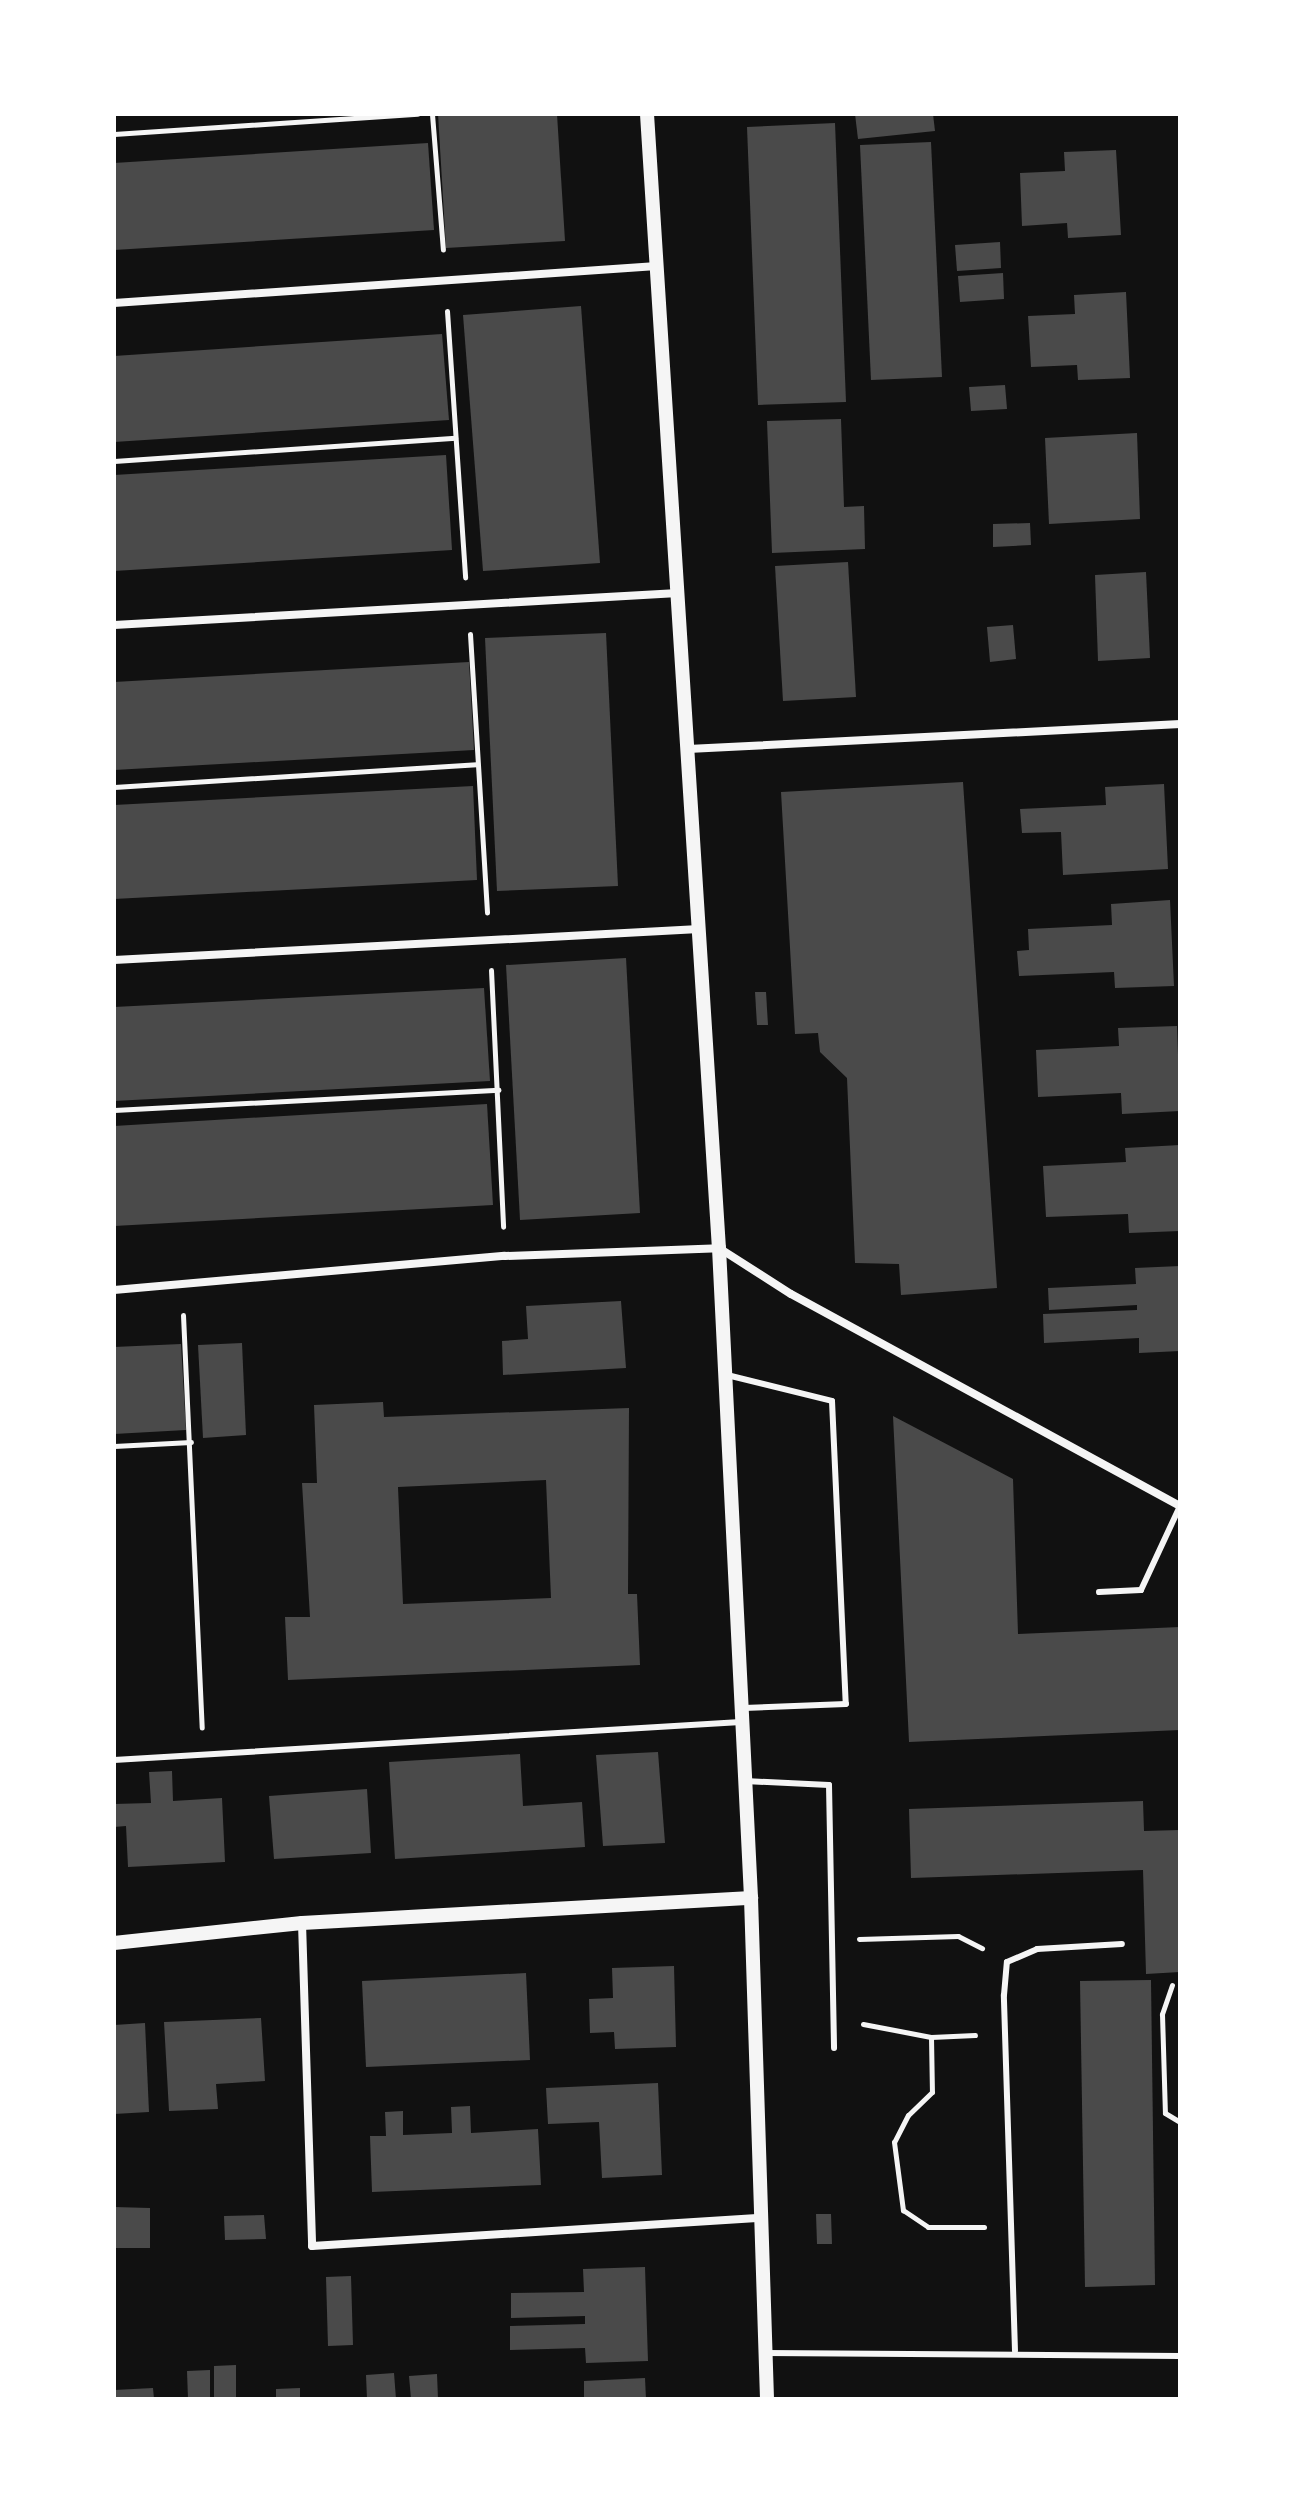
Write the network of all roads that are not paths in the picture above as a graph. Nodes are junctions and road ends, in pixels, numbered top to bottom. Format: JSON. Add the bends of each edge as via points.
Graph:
{"nodes":[{"id":1,"x":647,"y":114,"type":"edge"},
{"id":2,"x":657,"y":266,"type":"junction"},
{"id":3,"x":114,"y":303,"type":"edge"},
{"id":4,"x":678,"y":593,"type":"junction"},
{"id":5,"x":114,"y":625,"type":"edge"},
{"id":6,"x":1180,"y":724,"type":"edge"},
{"id":7,"x":688,"y":749,"type":"junction"},
{"id":8,"x":699,"y":929,"type":"junction"},
{"id":9,"x":114,"y":960,"type":"edge"},
{"id":10,"x":719,"y":1248,"type":"junction"},
{"id":11,"x":114,"y":1290,"type":"edge"},
{"id":12,"x":725,"y":1375,"type":"junction"},
{"id":13,"x":1180,"y":1506,"type":"edge"},
{"id":14,"x":1099,"y":1592,"type":"dead end"},
{"id":15,"x":741,"y":1715,"type":"junction"},
{"id":16,"x":114,"y":1760,"type":"edge"},
{"id":17,"x":745,"y":1781,"type":"junction"},
{"id":18,"x":751,"y":1898,"type":"junction"},
{"id":19,"x":302,"y":1923,"type":"junction"},
{"id":20,"x":114,"y":1943,"type":"edge"},
{"id":21,"x":1122,"y":1944,"type":"dead end"},
{"id":22,"x":834,"y":2048,"type":"dead end"},
{"id":23,"x":761,"y":2218,"type":"junction"},
{"id":24,"x":1015,"y":2351,"type":"junction"},
{"id":25,"x":765,"y":2353,"type":"junction"},
{"id":26,"x":1180,"y":2356,"type":"edge"},
{"id":27,"x":767,"y":2399,"type":"edge"}],
"edges":[{"from":1,"to":2,"type":"street"},
{"from":2,"to":3,"type":"street","via":[[445,276]]},
{"from":2,"to":4,"type":"street"},
{"from":4,"to":5,"type":"street"},
{"from":4,"to":7,"type":"street"},
{"from":6,"to":7,"type":"street"},
{"from":7,"to":8,"type":"street"},
{"from":8,"to":9,"type":"street"},
{"from":8,"to":10,"type":"street"},
{"from":10,"to":11,"type":"street","via":[[505,1256]]},
{"from":10,"to":12,"type":"street"},
{"from":10,"to":13,"type":"street","via":[[791,1294]]},
{"from":12,"to":15,"type":"street"},
{"from":12,"to":15,"type":"lane","via":[[832,1401],[846,1704]]},
{"from":13,"to":14,"type":"lane","via":[[1141,1590]]},
{"from":15,"to":16,"type":"lane"},
{"from":15,"to":17,"type":"street"},
{"from":17,"to":18,"type":"street"},
{"from":17,"to":22,"type":"lane","via":[[829,1785]]},
{"from":18,"to":19,"type":"street"},
{"from":18,"to":23,"type":"street"},
{"from":19,"to":20,"type":"street"},
{"from":19,"to":23,"type":"street","via":[[312,2246]]},
{"from":21,"to":24,"type":"lane","via":[[1037,1949],[1007,1962]]},
{"from":23,"to":25,"type":"street"},
{"from":24,"to":25,"type":"lane"},
{"from":24,"to":26,"type":"lane"},
{"from":25,"to":27,"type":"street"}]}
